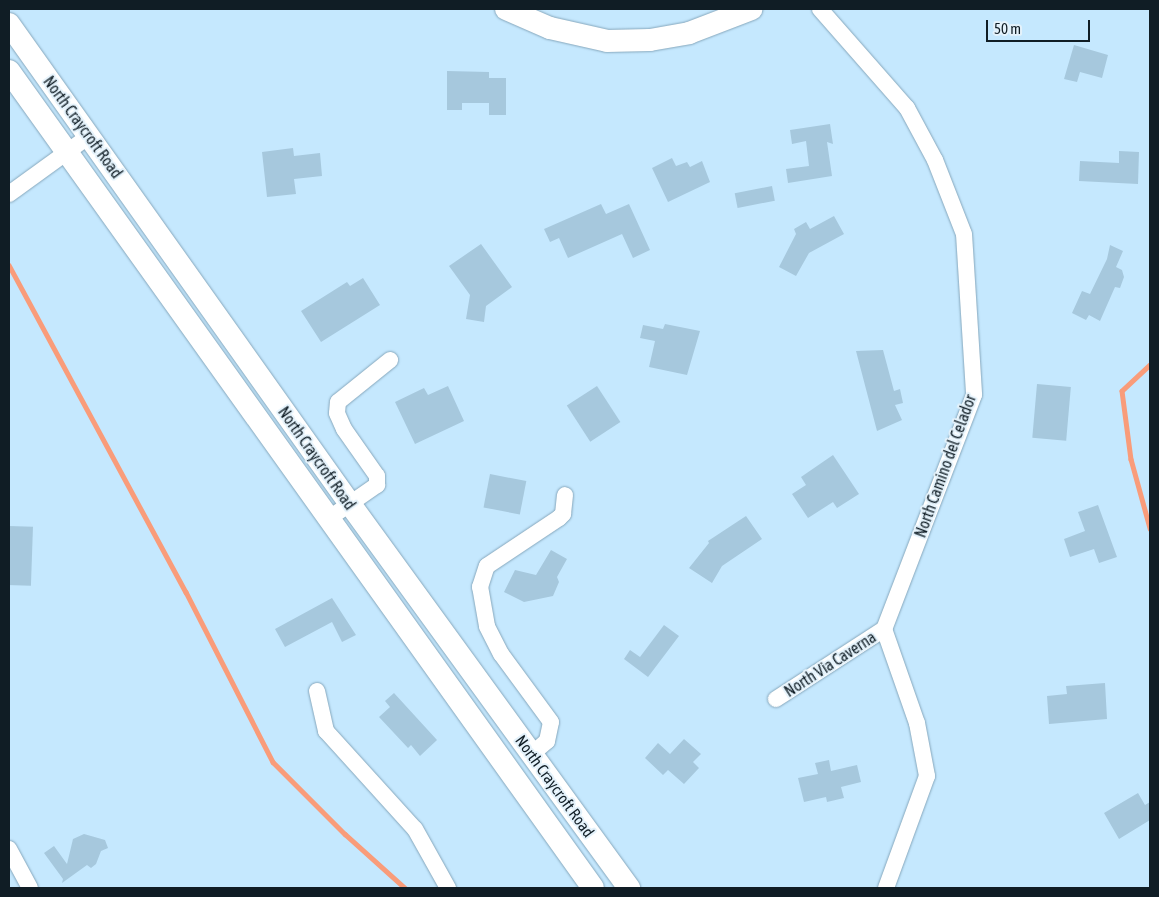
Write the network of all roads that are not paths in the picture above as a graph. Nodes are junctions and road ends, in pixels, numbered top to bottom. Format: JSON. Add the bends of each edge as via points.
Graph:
{"nodes":[{"id":1,"x":506,"y":9,"type":"edge"},
{"id":2,"x":752,"y":9,"type":"edge"},
{"id":3,"x":820,"y":9,"type":"edge"},
{"id":4,"x":9,"y":24,"type":"edge"},
{"id":5,"x":9,"y":71,"type":"edge"},
{"id":6,"x":89,"y":136,"type":"junction"},
{"id":7,"x":66,"y":152,"type":"junction"},
{"id":8,"x":9,"y":194,"type":"edge"},
{"id":9,"x":390,"y":360,"type":"dead end"},
{"id":10,"x":565,"y":495,"type":"dead end"},
{"id":11,"x":350,"y":504,"type":"junction"},
{"id":12,"x":328,"y":520,"type":"junction"},
{"id":13,"x":884,"y":629,"type":"junction"},
{"id":14,"x":316,"y":691,"type":"dead end"},
{"id":15,"x":776,"y":699,"type":"dead end"},
{"id":16,"x":532,"y":754,"type":"junction"},
{"id":17,"x":9,"y":849,"type":"edge"},
{"id":18,"x":30,"y":888,"type":"edge"},
{"id":19,"x":448,"y":888,"type":"edge"},
{"id":20,"x":593,"y":888,"type":"edge"},
{"id":21,"x":629,"y":888,"type":"edge"},
{"id":22,"x":886,"y":888,"type":"edge"}],
"edges":[{"from":1,"to":2,"type":"main road","via":[[550,28],[607,41],[650,40],[689,33]]},
{"from":3,"to":13,"type":"street","name":"North Camino del Celador","via":[[907,108],[935,160],[964,234],[974,394]]},
{"from":4,"to":6,"type":"main road","name":"North Craycroft Road"},
{"from":5,"to":7,"type":"main road","name":"North Craycroft Road"},
{"from":6,"to":7,"type":"street"},
{"from":6,"to":11,"type":"main road","name":"North Craycroft Road"},
{"from":7,"to":8,"type":"street"},
{"from":7,"to":12,"type":"main road","name":"North Craycroft Road"},
{"from":9,"to":11,"type":"street","via":[[338,402],[337,413],[344,429],[377,476],[377,485]]},
{"from":10,"to":16,"type":"street","via":[[563,514],[488,566],[480,587],[486,626],[501,654],[551,722],[547,741]]},
{"from":11,"to":12,"type":"street"},
{"from":11,"to":16,"type":"main road","name":"North Craycroft Road"},
{"from":12,"to":20,"type":"main road","name":"North Craycroft Road"},
{"from":13,"to":15,"type":"street","name":"North Via Caverna"},
{"from":13,"to":22,"type":"street","via":[[917,723],[927,776]]},
{"from":14,"to":19,"type":"street","via":[[326,731],[415,829]]},
{"from":16,"to":21,"type":"main road","name":"North Craycroft Road"},
{"from":17,"to":18,"type":"street"}]}
